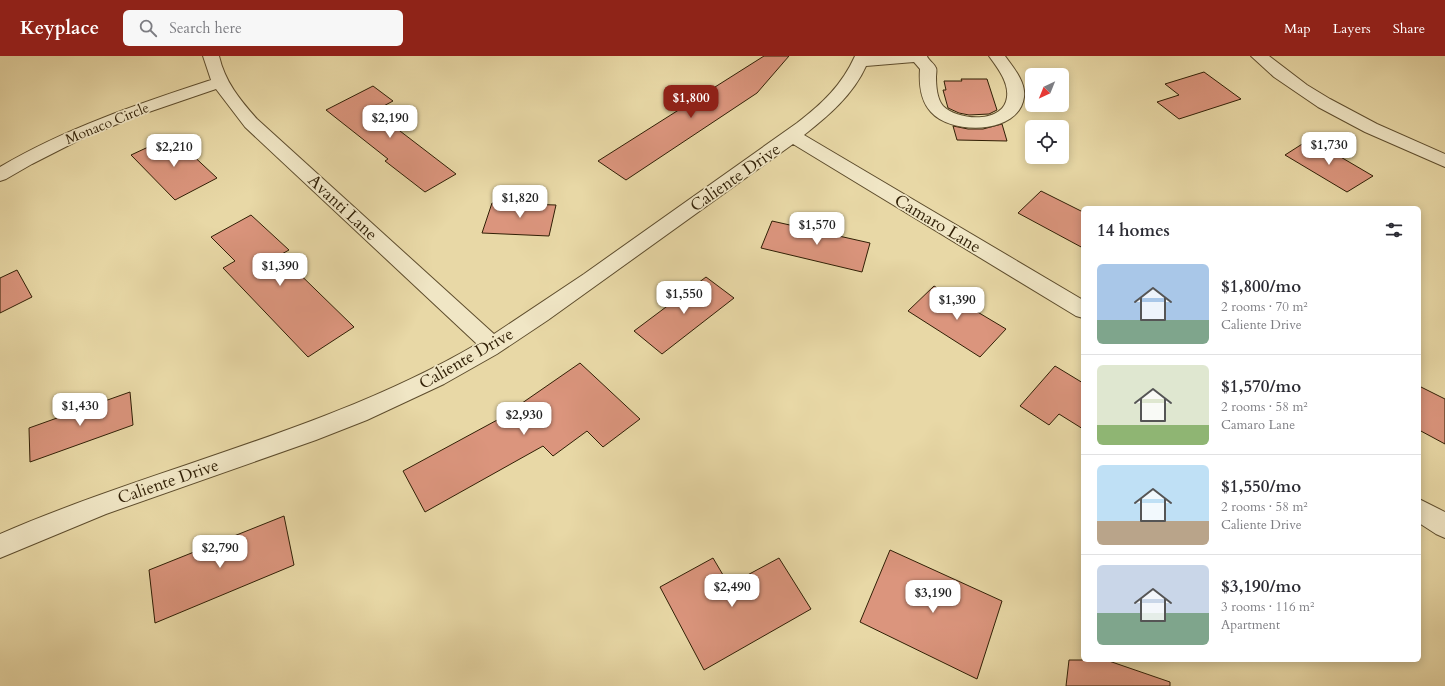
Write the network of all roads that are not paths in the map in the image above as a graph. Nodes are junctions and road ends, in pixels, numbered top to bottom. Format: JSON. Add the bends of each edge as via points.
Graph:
{"nodes":[{"id":1,"x":210,"y":56,"type":"edge"},
{"id":2,"x":997,"y":56,"type":"edge"},
{"id":3,"x":1259,"y":56,"type":"edge"},
{"id":4,"x":919,"y":57,"type":"edge"},
{"id":5,"x":862,"y":59,"type":"edge"},
{"id":6,"x":219,"y":83,"type":"junction"},
{"id":7,"x":792,"y":136,"type":"junction"},
{"id":8,"x":1445,"y":161,"type":"edge"},
{"id":9,"x":0,"y":175,"type":"edge"},
{"id":10,"x":1081,"y":309,"type":"edge"},
{"id":11,"x":492,"y":345,"type":"junction"},
{"id":12,"x":1421,"y":511,"type":"edge"},
{"id":13,"x":1445,"y":526,"type":"edge"},
{"id":14,"x":0,"y":546,"type":"edge"}],
"edges":[{"from":1,"to":6,"type":"street","name":"Avanti Lane"},
{"from":2,"to":4,"type":"street","via":[[1009,72],[1015,91],[1015,102],[1009,111],[987,122],[951,119],[936,108],[927,88],[928,68]]},
{"from":3,"to":8,"type":"street","via":[[1302,90],[1368,127]]},
{"from":4,"to":5,"type":"street"},
{"from":5,"to":7,"type":"street","name":"Caliente Drive","via":[[848,87],[829,107]]},
{"from":6,"to":9,"type":"street","name":"Monaco Circle","via":[[77,134]]},
{"from":6,"to":11,"type":"street","name":"Avanti Lane","via":[[251,123]]},
{"from":7,"to":10,"type":"street","name":"Camaro Lane"},
{"from":7,"to":11,"type":"street","name":"Caliente Drive","via":[[550,308]]},
{"from":11,"to":14,"type":"street","name":"Caliente Drive","via":[[438,376],[370,409],[84,510]]},
{"from":12,"to":13,"type":"street"}]}
